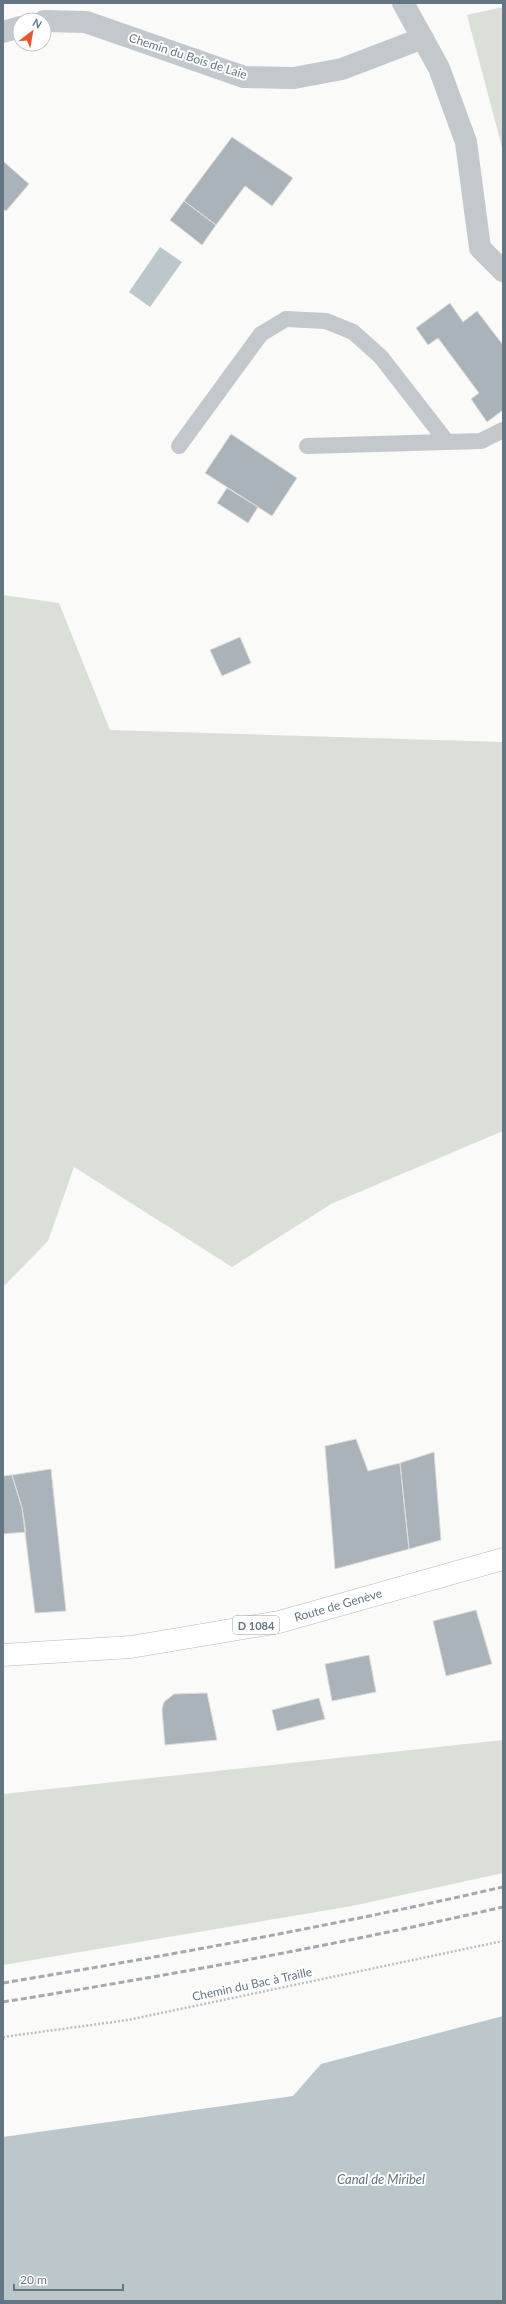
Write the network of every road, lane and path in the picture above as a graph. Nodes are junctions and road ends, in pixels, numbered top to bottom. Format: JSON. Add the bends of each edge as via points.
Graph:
{"nodes":[{"id":1,"x":403,"y":3,"type":"edge"},
{"id":2,"x":52,"y":21,"type":"edge"},
{"id":3,"x":423,"y":38,"type":"junction"},
{"id":4,"x":503,"y":271,"type":"edge"},
{"id":5,"x":503,"y":430,"type":"edge"},
{"id":6,"x":447,"y":442,"type":"junction"},
{"id":7,"x":179,"y":446,"type":"dead end"},
{"id":8,"x":307,"y":446,"type":"dead end"},
{"id":9,"x":503,"y":1559,"type":"edge"},
{"id":10,"x":3,"y":1655,"type":"edge"},
{"id":11,"x":503,"y":1941,"type":"edge"},
{"id":12,"x":3,"y":2037,"type":"edge"}],
"edges":[{"from":1,"to":3,"type":"street"},
{"from":2,"to":3,"type":"street","name":"Chemin du Bois de Laie","via":[[86,22],[244,77],[294,78],[342,69]]},
{"from":3,"to":4,"type":"street","via":[[439,68],[466,142],[480,248]]},
{"from":5,"to":6,"type":"lane","via":[[481,441]]},
{"from":6,"to":7,"type":"lane","via":[[381,357],[353,332],[326,322],[286,319],[260,334]]},
{"from":6,"to":8,"type":"lane"},
{"from":9,"to":10,"type":"main road","name":"Route de Genève","number":"D 1084","via":[[279,1622],[131,1647]]},
{"from":11,"to":12,"type":"path","name":"Chemin du Bac à Traille","via":[[128,2020]]}]}
